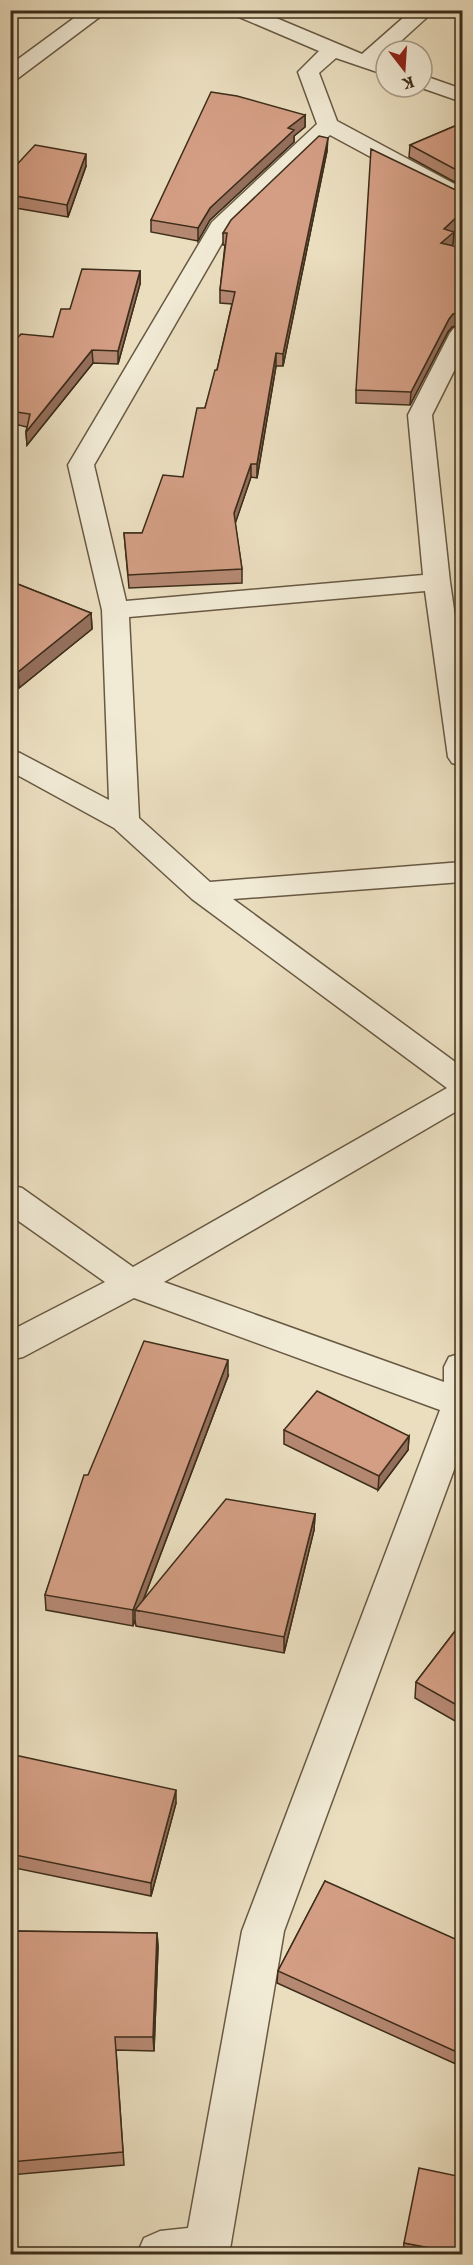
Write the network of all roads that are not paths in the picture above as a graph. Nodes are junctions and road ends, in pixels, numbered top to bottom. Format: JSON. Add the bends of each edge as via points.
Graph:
{"nodes":[{"id":1,"x":99,"y":10,"type":"edge"},
{"id":2,"x":239,"y":10,"type":"edge"},
{"id":3,"x":425,"y":10,"type":"edge"},
{"id":4,"x":333,"y":50,"type":"junction"},
{"id":5,"x":366,"y":62,"type":"junction"},
{"id":6,"x":374,"y":65,"type":"edge"},
{"id":7,"x":10,"y":75,"type":"edge"},
{"id":8,"x":434,"y":86,"type":"edge"},
{"id":9,"x":462,"y":96,"type":"edge"},
{"id":10,"x":328,"y":125,"type":"junction"},
{"id":11,"x":462,"y":197,"type":"edge"},
{"id":12,"x":462,"y":333,"type":"edge"},
{"id":13,"x":438,"y":582,"type":"junction"},
{"id":14,"x":115,"y":610,"type":"junction"},
{"id":15,"x":460,"y":713,"type":"edge"},
{"id":16,"x":462,"y":757,"type":"edge"},
{"id":17,"x":10,"y":759,"type":"edge"},
{"id":18,"x":124,"y":821,"type":"junction"},
{"id":19,"x":462,"y":872,"type":"edge"},
{"id":20,"x":203,"y":892,"type":"junction"},
{"id":21,"x":462,"y":1083,"type":"edge"},
{"id":22,"x":462,"y":1094,"type":"edge"},
{"id":23,"x":10,"y":1197,"type":"edge"},
{"id":24,"x":132,"y":1284,"type":"junction"},
{"id":25,"x":10,"y":1347,"type":"edge"},
{"id":26,"x":462,"y":1391,"type":"edge"},
{"id":27,"x":208,"y":2252,"type":"edge"},
{"id":28,"x":160,"y":2254,"type":"edge"}],
"edges":[{"from":1,"to":7,"type":"street"},
{"from":2,"to":4,"type":"street"},
{"from":3,"to":5,"type":"street"},
{"from":4,"to":5,"type":"street"},
{"from":4,"to":10,"type":"street","via":[[308,72]]},
{"from":5,"to":6,"type":"street"},
{"from":8,"to":9,"type":"street"},
{"from":10,"to":11,"type":"street"},
{"from":10,"to":14,"type":"street","via":[[220,227],[81,465]]},
{"from":12,"to":13,"type":"street","via":[[420,415]]},
{"from":13,"to":14,"type":"street"},
{"from":13,"to":15,"type":"street"},
{"from":14,"to":18,"type":"street"},
{"from":15,"to":16,"type":"street"},
{"from":17,"to":18,"type":"street"},
{"from":18,"to":20,"type":"street"},
{"from":19,"to":20,"type":"street"},
{"from":20,"to":21,"type":"street"},
{"from":22,"to":24,"type":"street"},
{"from":23,"to":24,"type":"street"},
{"from":24,"to":25,"type":"street"},
{"from":24,"to":26,"type":"street"},
{"from":26,"to":27,"type":"street","via":[[263,1931]]},
{"from":27,"to":28,"type":"street"}]}
